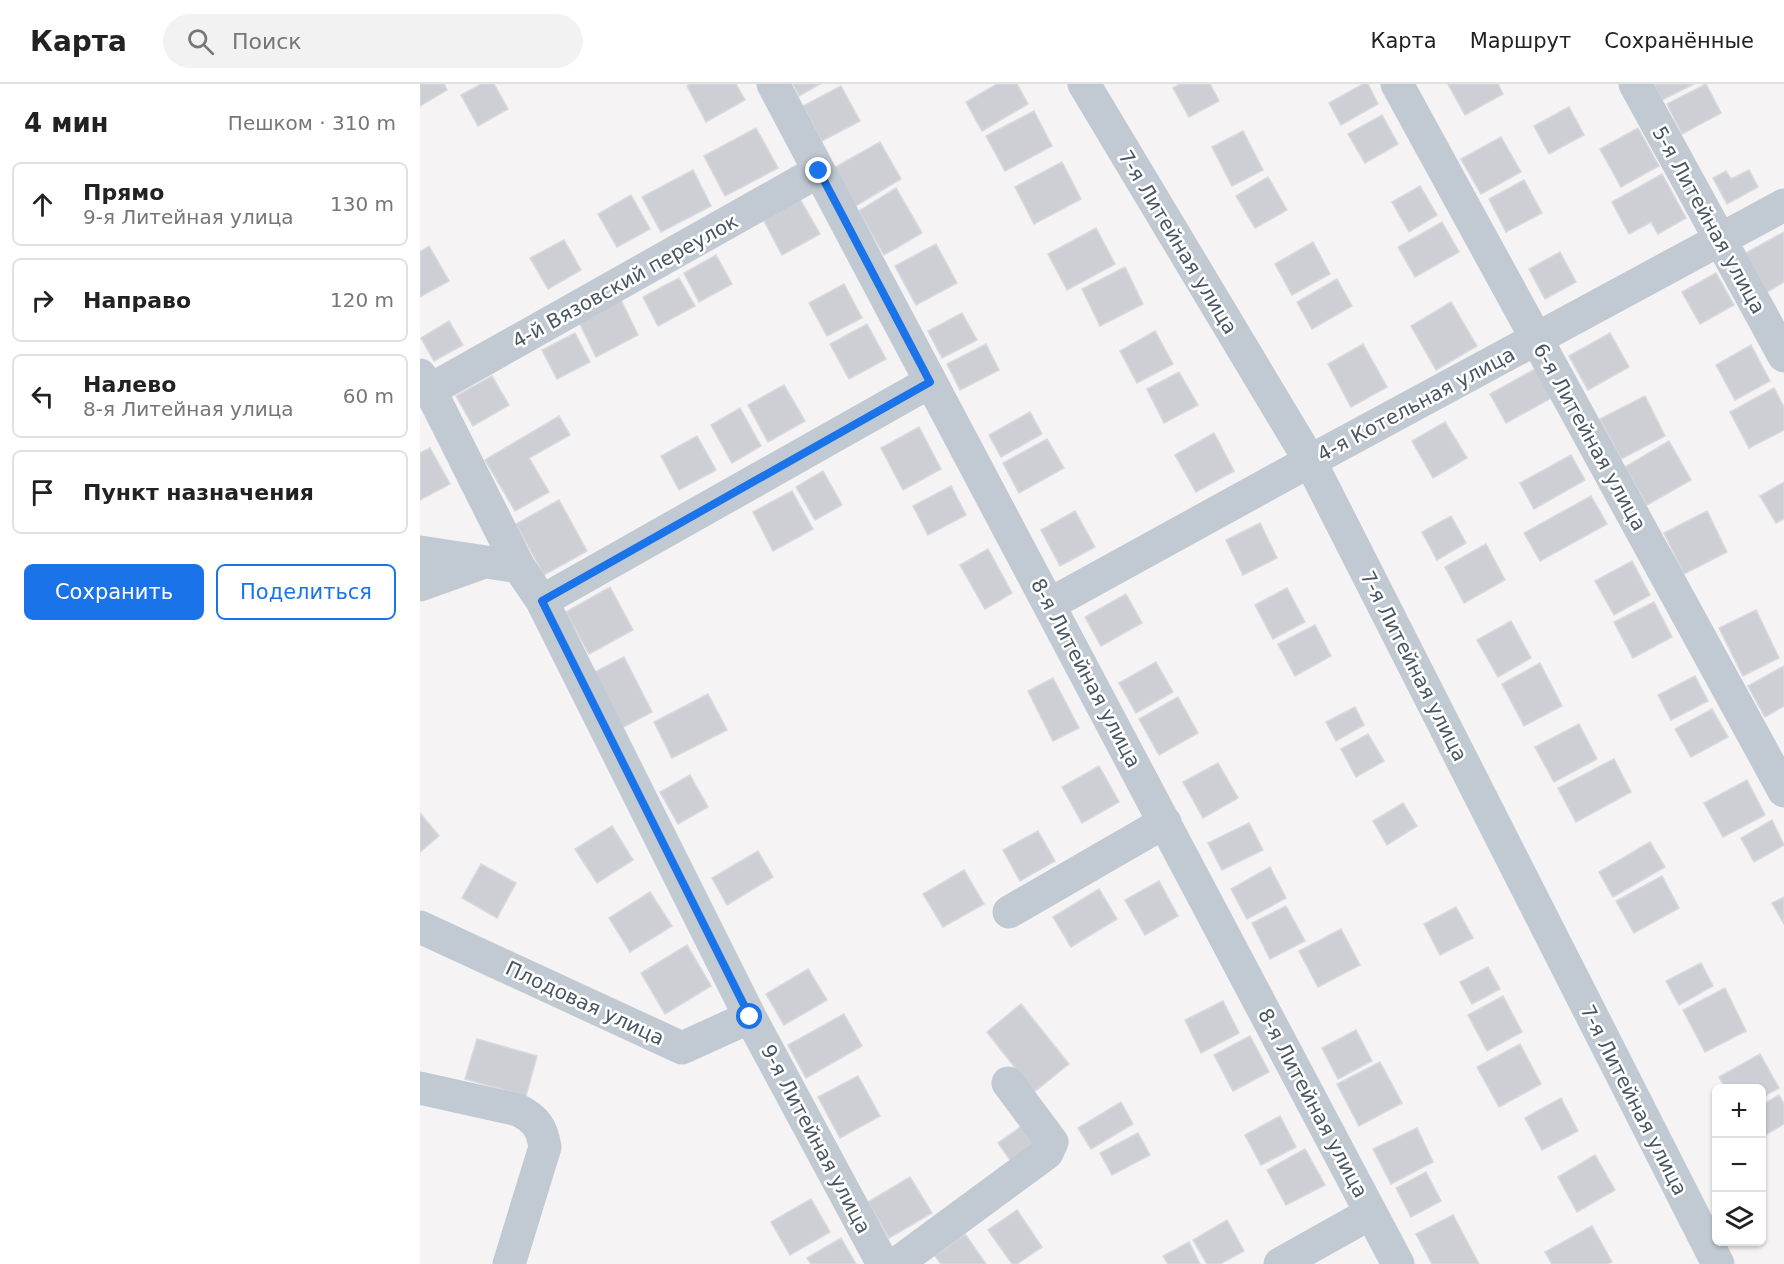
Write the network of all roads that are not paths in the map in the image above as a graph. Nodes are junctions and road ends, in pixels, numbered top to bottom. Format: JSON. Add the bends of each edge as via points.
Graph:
{"nodes":[{"id":1,"x":773,"y":84,"type":"edge"},
{"id":2,"x":1084,"y":84,"type":"edge"},
{"id":3,"x":1397,"y":84,"type":"edge"},
{"id":4,"x":1635,"y":84,"type":"edge"},
{"id":5,"x":819,"y":171,"type":"junction"},
{"id":6,"x":1784,"y":205,"type":"edge"},
{"id":7,"x":1720,"y":240,"type":"junction"},
{"id":8,"x":1537,"y":340,"type":"junction"},
{"id":9,"x":1784,"y":356,"type":"edge"},
{"id":10,"x":425,"y":382,"type":"edge"},
{"id":11,"x":930,"y":382,"type":"junction"},
{"id":12,"x":1310,"y":461,"type":"junction"},
{"id":13,"x":420,"y":552,"type":"edge"},
{"id":14,"x":483,"y":562,"type":"junction"},
{"id":15,"x":519,"y":567,"type":"junction"},
{"id":16,"x":420,"y":585,"type":"edge"},
{"id":17,"x":542,"y":601,"type":"junction"},
{"id":18,"x":1050,"y":604,"type":"junction"},
{"id":19,"x":1784,"y":791,"type":"edge"},
{"id":20,"x":1165,"y":822,"type":"junction"},
{"id":21,"x":1009,"y":912,"type":"dead end"},
{"id":22,"x":420,"y":927,"type":"edge"},
{"id":23,"x":750,"y":1017,"type":"junction"},
{"id":24,"x":1008,"y":1083,"type":"dead end"},
{"id":25,"x":420,"y":1088,"type":"edge"},
{"id":26,"x":1371,"y":1213,"type":"junction"},
{"id":27,"x":509,"y":1264,"type":"edge"},
{"id":28,"x":883,"y":1264,"type":"edge"},
{"id":29,"x":896,"y":1264,"type":"edge"},
{"id":30,"x":1280,"y":1264,"type":"edge"},
{"id":31,"x":1398,"y":1264,"type":"edge"},
{"id":32,"x":1718,"y":1264,"type":"edge"}],
"edges":[{"from":1,"to":5,"type":"street","name":"8-я Литейная улица"},
{"from":2,"to":12,"type":"street","name":"7-я Литейная улица"},
{"from":3,"to":8,"type":"street","name":"6-я Литейная улица"},
{"from":4,"to":7,"type":"street","name":"5-я Литейная улица"},
{"from":5,"to":10,"type":"street","name":"4-й Вязовский переулок"},
{"from":5,"to":11,"type":"street","name":"8-я Литейная улица"},
{"from":6,"to":7,"type":"street","name":"4-я Котельная улица"},
{"from":7,"to":8,"type":"street","name":"4-я Котельная улица"},
{"from":7,"to":9,"type":"street","name":"5-я Литейная улица"},
{"from":8,"to":12,"type":"street","name":"4-я Котельная улица"},
{"from":8,"to":19,"type":"street","name":"6-я Литейная улица"},
{"from":10,"to":15,"type":"street","name":"9-я Литейная улица"},
{"from":11,"to":17,"type":"street"},
{"from":11,"to":18,"type":"street","name":"8-я Литейная улица"},
{"from":12,"to":18,"type":"street","name":"4-я Котельная улица"},
{"from":12,"to":32,"type":"street","name":"7-я Литейная улица"},
{"from":13,"to":14,"type":"street"},
{"from":14,"to":15,"type":"street"},
{"from":14,"to":16,"type":"street"},
{"from":15,"to":17,"type":"street","name":"9-я Литейная улица"},
{"from":17,"to":23,"type":"street","name":"9-я Литейная улица"},
{"from":18,"to":20,"type":"street","name":"8-я Литейная улица"},
{"from":20,"to":21,"type":"street"},
{"from":20,"to":26,"type":"street","name":"8-я Литейная улица"},
{"from":22,"to":23,"type":"street","name":"Плодовая улица","via":[[682,1048]]},
{"from":23,"to":28,"type":"street","name":"9-я Литейная улица"},
{"from":24,"to":29,"type":"street","via":[[1052,1142],[1047,1153]]},
{"from":25,"to":27,"type":"street","via":[[518,1110],[538,1123],[545,1147]]},
{"from":26,"to":30,"type":"street"},
{"from":26,"to":31,"type":"street","name":"8-я Литейная улица"}]}
